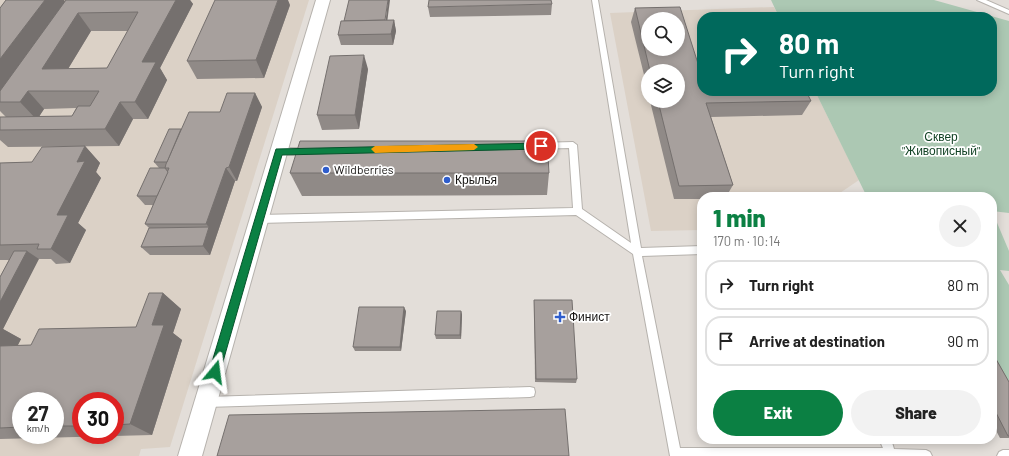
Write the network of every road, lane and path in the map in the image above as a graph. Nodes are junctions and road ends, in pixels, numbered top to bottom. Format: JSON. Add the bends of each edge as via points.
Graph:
{"nodes":[{"id":1,"x":323,"y":0,"type":"edge"},
{"id":2,"x":595,"y":0,"type":"edge"},
{"id":3,"x":980,"y":0,"type":"edge"},
{"id":4,"x":1009,"y":12,"type":"edge"},
{"id":5,"x":525,"y":146,"type":"edge"},
{"id":6,"x":317,"y":151,"type":"edge"},
{"id":7,"x":279,"y":152,"type":"junction"},
{"id":8,"x":578,"y":211,"type":"junction"},
{"id":9,"x":259,"y":219,"type":"junction"},
{"id":10,"x":697,"y":250,"type":"edge"},
{"id":11,"x":636,"y":252,"type":"junction"},
{"id":12,"x":530,"y":392,"type":"dead end"},
{"id":13,"x":206,"y":402,"type":"junction"},
{"id":14,"x":887,"y":444,"type":"edge"},
{"id":15,"x":676,"y":455,"type":"edge"},
{"id":16,"x":859,"y":455,"type":"edge"},
{"id":17,"x":891,"y":455,"type":"junction"},
{"id":18,"x":190,"y":456,"type":"edge"},
{"id":19,"x":926,"y":456,"type":"edge"},
{"id":20,"x":1003,"y":456,"type":"edge"},
{"id":21,"x":1009,"y":456,"type":"edge"}],
"edges":[{"from":1,"to":7,"type":"street"},
{"from":2,"to":11,"type":"lane"},
{"from":3,"to":4,"type":"lane"},
{"from":5,"to":8,"type":"lane","via":[[573,145]]},
{"from":6,"to":7,"type":"lane"},
{"from":7,"to":9,"type":"street"},
{"from":8,"to":9,"type":"lane"},
{"from":8,"to":11,"type":"lane"},
{"from":9,"to":13,"type":"street"},
{"from":10,"to":11,"type":"lane"},
{"from":11,"to":15,"type":"lane"},
{"from":12,"to":13,"type":"lane"},
{"from":13,"to":18,"type":"street"},
{"from":14,"to":17,"type":"lane"},
{"from":15,"to":16,"type":"lane"},
{"from":16,"to":17,"type":"lane"},
{"from":17,"to":19,"type":"lane"},
{"from":20,"to":21,"type":"lane"}]}
